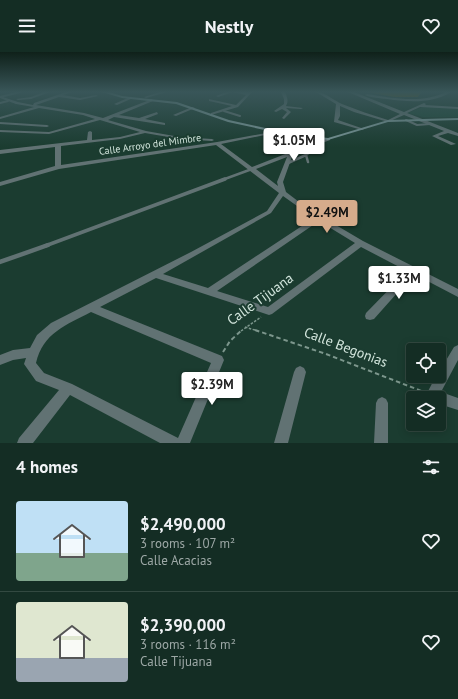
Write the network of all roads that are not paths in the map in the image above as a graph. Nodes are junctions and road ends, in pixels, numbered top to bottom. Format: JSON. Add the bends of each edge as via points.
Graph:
{"nodes":[{"id":1,"x":27,"y":110,"type":"edge"},
{"id":2,"x":62,"y":110,"type":"edge"},
{"id":3,"x":126,"y":110,"type":"edge"},
{"id":4,"x":187,"y":110,"type":"edge"},
{"id":5,"x":200,"y":110,"type":"edge"},
{"id":6,"x":287,"y":110,"type":"edge"},
{"id":7,"x":338,"y":110,"type":"edge"},
{"id":8,"x":353,"y":110,"type":"edge"},
{"id":9,"x":395,"y":110,"type":"edge"},
{"id":10,"x":409,"y":110,"type":"edge"},
{"id":11,"x":224,"y":111,"type":"joint"},
{"id":12,"x":157,"y":113,"type":"dead end"},
{"id":13,"x":402,"y":113,"type":"junction"},
{"id":14,"x":212,"y":114,"type":"junction"},
{"id":15,"x":175,"y":115,"type":"dead end"},
{"id":16,"x":112,"y":116,"type":"junction"},
{"id":17,"x":240,"y":116,"type":"dead end"},
{"id":18,"x":0,"y":118,"type":"edge"},
{"id":19,"x":284,"y":118,"type":"dead end"},
{"id":20,"x":102,"y":119,"type":"junction"},
{"id":21,"x":458,"y":119,"type":"edge"},
{"id":22,"x":142,"y":120,"type":"junction"},
{"id":23,"x":406,"y":120,"type":"junction"},
{"id":24,"x":419,"y":120,"type":"junction"},
{"id":25,"x":388,"y":121,"type":"junction"},
{"id":26,"x":0,"y":123,"type":"edge"},
{"id":27,"x":163,"y":124,"type":"dead end"},
{"id":28,"x":430,"y":124,"type":"junction"},
{"id":29,"x":47,"y":126,"type":"dead end"},
{"id":30,"x":362,"y":129,"type":"junction"},
{"id":31,"x":0,"y":131,"type":"edge"},
{"id":32,"x":448,"y":131,"type":"junction"},
{"id":33,"x":90,"y":132,"type":"dead end"},
{"id":34,"x":145,"y":132,"type":"junction"},
{"id":35,"x":275,"y":132,"type":"junction"},
{"id":36,"x":458,"y":135,"type":"edge"},
{"id":37,"x":328,"y":139,"type":"junction"},
{"id":38,"x":231,"y":141,"type":"junction"},
{"id":39,"x":89,"y":142,"type":"junction"},
{"id":40,"x":217,"y":143,"type":"junction"},
{"id":41,"x":58,"y":144,"type":"junction"},
{"id":42,"x":316,"y":144,"type":"junction"},
{"id":43,"x":453,"y":144,"type":"dead end"},
{"id":44,"x":0,"y":152,"type":"edge"},
{"id":45,"x":291,"y":154,"type":"junction"},
{"id":46,"x":306,"y":155,"type":"junction"},
{"id":47,"x":288,"y":162,"type":"junction"},
{"id":48,"x":308,"y":162,"type":"dead end"},
{"id":49,"x":58,"y":167,"type":"junction"},
{"id":50,"x":252,"y":169,"type":"junction"},
{"id":51,"x":28,"y":175,"type":"junction"},
{"id":52,"x":0,"y":179,"type":"edge"},
{"id":53,"x":0,"y":184,"type":"edge"},
{"id":54,"x":283,"y":192,"type":"junction"},
{"id":55,"x":319,"y":218,"type":"junction"},
{"id":56,"x":360,"y":243,"type":"junction"},
{"id":57,"x":0,"y":262,"type":"edge"},
{"id":58,"x":413,"y":270,"type":"junction"},
{"id":59,"x":154,"y":274,"type":"junction"},
{"id":60,"x":208,"y":292,"type":"junction"},
{"id":61,"x":458,"y":293,"type":"edge"},
{"id":62,"x":91,"y":308,"type":"junction"},
{"id":63,"x":370,"y":316,"type":"dead end"},
{"id":64,"x":458,"y":350,"type":"edge"},
{"id":65,"x":33,"y":352,"type":"junction"},
{"id":66,"x":0,"y":360,"type":"edge"},
{"id":67,"x":300,"y":372,"type":"dead end"},
{"id":68,"x":68,"y":388,"type":"junction"},
{"id":69,"x":382,"y":403,"type":"dead end"},
{"id":70,"x":458,"y":404,"type":"edge"},
{"id":71,"x":24,"y":443,"type":"edge"},
{"id":72,"x":174,"y":443,"type":"edge"},
{"id":73,"x":183,"y":443,"type":"edge"},
{"id":74,"x":281,"y":443,"type":"edge"},
{"id":75,"x":381,"y":443,"type":"edge"}],
"edges":[{"from":1,"to":18,"type":"street"},
{"from":2,"to":20,"type":"street"},
{"from":3,"to":16,"type":"street"},
{"from":4,"to":15,"type":"street"},
{"from":5,"to":14,"type":"street"},
{"from":6,"to":19,"type":"street","via":[[289,112]]},
{"from":7,"to":30,"type":"street","via":[[336,120]]},
{"from":8,"to":25,"type":"street"},
{"from":9,"to":13,"type":"street"},
{"from":10,"to":13,"type":"street"},
{"from":11,"to":14,"type":"street"},
{"from":11,"to":17,"type":"lane"},
{"from":12,"to":22,"type":"street"},
{"from":13,"to":24,"type":"street"},
{"from":13,"to":25,"type":"street"},
{"from":14,"to":35,"type":"street","via":[[222,119]]},
{"from":16,"to":20,"type":"street"},
{"from":16,"to":22,"type":"street"},
{"from":20,"to":31,"type":"street","via":[[45,133]]},
{"from":20,"to":34,"type":"street"},
{"from":21,"to":24,"type":"street"},
{"from":22,"to":27,"type":"street"},
{"from":23,"to":24,"type":"street"},
{"from":23,"to":25,"type":"street"},
{"from":23,"to":28,"type":"lane","via":[[417,125]]},
{"from":24,"to":28,"type":"street"},
{"from":25,"to":30,"type":"street"},
{"from":26,"to":29,"type":"street"},
{"from":28,"to":32,"type":"street"},
{"from":30,"to":37,"type":"street"},
{"from":32,"to":36,"type":"street"},
{"from":32,"to":43,"type":"street","via":[[434,136]]},
{"from":33,"to":39,"type":"street"},
{"from":34,"to":38,"type":"street","via":[[189,139]]},
{"from":34,"to":39,"type":"street"},
{"from":35,"to":37,"type":"street"},
{"from":35,"to":38,"type":"street","name":"Calle Arroyo del Mimbre"},
{"from":37,"to":42,"type":"street"},
{"from":38,"to":40,"type":"street","name":"Calle Arroyo del Mimbre"},
{"from":39,"to":41,"type":"street"},
{"from":40,"to":49,"type":"street","name":"Calle Arroyo del Mimbre"},
{"from":40,"to":50,"type":"street"},
{"from":41,"to":44,"type":"street"},
{"from":41,"to":49,"type":"street"},
{"from":42,"to":45,"type":"street"},
{"from":42,"to":46,"type":"lane","via":[[318,146]]},
{"from":45,"to":47,"type":"street"},
{"from":45,"to":50,"type":"street"},
{"from":46,"to":47,"type":"lane"},
{"from":46,"to":48,"type":"lane"},
{"from":47,"to":54,"type":"street","via":[[280,182]]},
{"from":49,"to":51,"type":"street","name":"Calle Arroyo del Mimbre"},
{"from":50,"to":54,"type":"street"},
{"from":50,"to":57,"type":"lane"},
{"from":51,"to":52,"type":"street"},
{"from":51,"to":53,"type":"street"},
{"from":54,"to":55,"type":"street"},
{"from":54,"to":59,"type":"street","via":[[269,212]]},
{"from":55,"to":56,"type":"street"},
{"from":55,"to":60,"type":"street"},
{"from":56,"to":58,"type":"street"},
{"from":56,"to":60,"type":"street","name":"Calle Tijuana","via":[[269,311]]},
{"from":58,"to":61,"type":"street"},
{"from":58,"to":63,"type":"street"},
{"from":59,"to":60,"type":"street"},
{"from":59,"to":62,"type":"street"},
{"from":62,"to":65,"type":"street","via":[[55,326],[41,338]]},
{"from":62,"to":73,"type":"street","via":[[218,360]]},
{"from":64,"to":70,"type":"street","via":[[432,395]]},
{"from":65,"to":66,"type":"street"},
{"from":65,"to":68,"type":"street","via":[[30,364],[34,371],[40,377]]},
{"from":67,"to":74,"type":"street"},
{"from":68,"to":71,"type":"street"},
{"from":68,"to":72,"type":"street"},
{"from":69,"to":75,"type":"street"}]}
